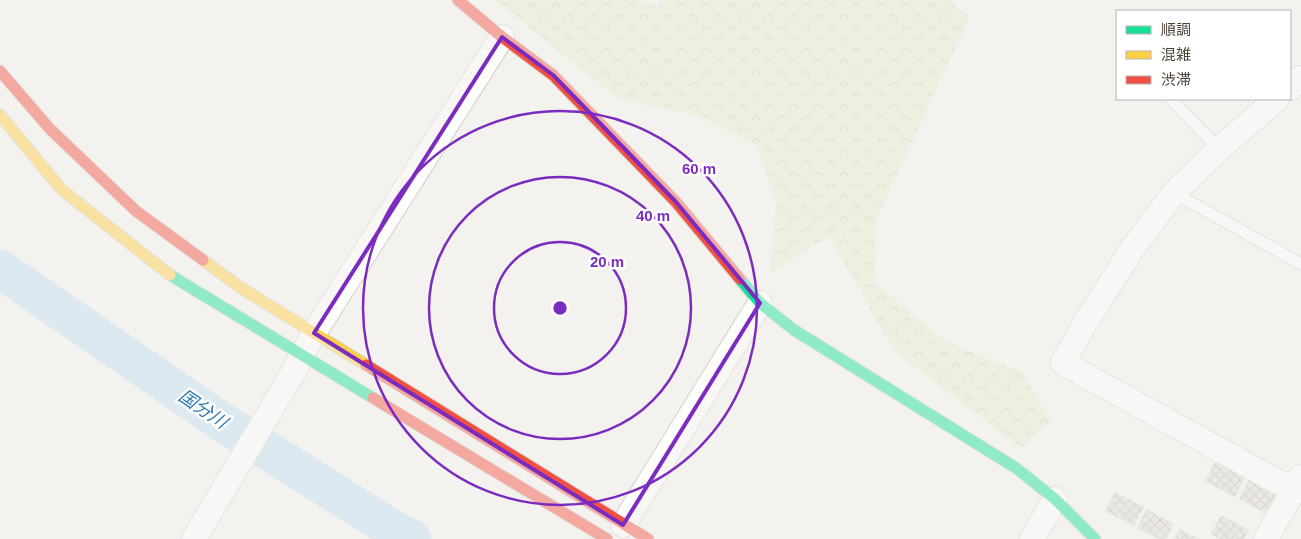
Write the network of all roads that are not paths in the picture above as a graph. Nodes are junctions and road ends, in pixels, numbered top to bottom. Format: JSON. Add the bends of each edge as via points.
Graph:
{"nodes":[{"id":1,"x":458,"y":0,"type":"edge"},
{"id":2,"x":502,"y":37,"type":"junction"},
{"id":3,"x":0,"y":71,"type":"edge"},
{"id":4,"x":1301,"y":78,"type":"edge"},
{"id":5,"x":1291,"y":87,"type":"edge"},
{"id":6,"x":1172,"y":100,"type":"edge"},
{"id":7,"x":1276,"y":100,"type":"edge"},
{"id":8,"x":0,"y":115,"type":"edge"},
{"id":9,"x":1219,"y":149,"type":"junction"},
{"id":10,"x":1174,"y":193,"type":"junction"},
{"id":11,"x":1301,"y":264,"type":"edge"},
{"id":12,"x":760,"y":302,"type":"junction"},
{"id":13,"x":314,"y":334,"type":"junction"},
{"id":14,"x":296,"y":366,"type":"junction"},
{"id":15,"x":1299,"y":486,"type":"edge"},
{"id":16,"x":1055,"y":499,"type":"junction"},
{"id":17,"x":615,"y":532,"type":"edge"},
{"id":18,"x":194,"y":539,"type":"edge"},
{"id":19,"x":648,"y":539,"type":"edge"},
{"id":20,"x":1032,"y":539,"type":"edge"},
{"id":21,"x":1095,"y":539,"type":"edge"},
{"id":22,"x":1266,"y":539,"type":"edge"}],
"edges":[{"from":1,"to":2,"type":"street"},
{"from":2,"to":12,"type":"street","via":[[553,75],[592,114],[676,202]]},
{"from":2,"to":13,"type":"street"},
{"from":3,"to":13,"type":"street","via":[[50,129],[136,211],[241,288]]},
{"from":4,"to":5,"type":"street"},
{"from":6,"to":9,"type":"lane"},
{"from":7,"to":9,"type":"street"},
{"from":8,"to":14,"type":"street","via":[[62,190],[170,275]]},
{"from":9,"to":10,"type":"street"},
{"from":10,"to":11,"type":"lane"},
{"from":10,"to":15,"type":"street","via":[[1133,248],[1063,363],[1278,482]]},
{"from":12,"to":16,"type":"street","via":[[794,330],[1016,468]]},
{"from":12,"to":17,"type":"street"},
{"from":13,"to":14,"type":"street"},
{"from":13,"to":17,"type":"street"},
{"from":14,"to":17,"type":"street"},
{"from":14,"to":18,"type":"street"},
{"from":15,"to":22,"type":"street"},
{"from":16,"to":20,"type":"street"},
{"from":16,"to":21,"type":"street"},
{"from":17,"to":19,"type":"street"}]}
